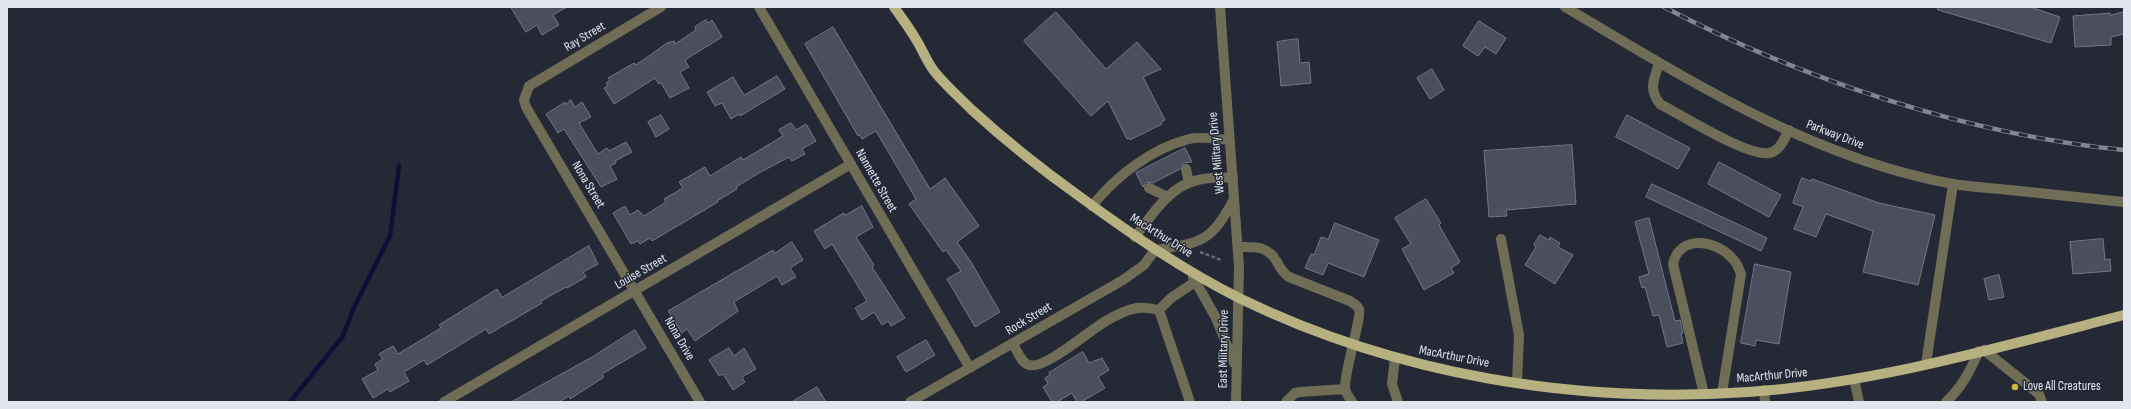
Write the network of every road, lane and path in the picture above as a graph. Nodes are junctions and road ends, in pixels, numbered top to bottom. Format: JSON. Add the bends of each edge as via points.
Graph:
{"nodes":[{"id":1,"x":661,"y":7,"type":"edge"},
{"id":2,"x":759,"y":7,"type":"edge"},
{"id":3,"x":894,"y":7,"type":"edge"},
{"id":4,"x":1220,"y":7,"type":"edge"},
{"id":5,"x":1565,"y":7,"type":"edge"},
{"id":6,"x":1659,"y":63,"type":"junction"},
{"id":7,"x":526,"y":92,"type":"joint"},
{"id":8,"x":1789,"y":130,"type":"junction"},
{"id":9,"x":1229,"y":140,"type":"junction"},
{"id":10,"x":851,"y":164,"type":"junction"},
{"id":11,"x":1186,"y":169,"type":"dead end"},
{"id":12,"x":1232,"y":177,"type":"junction"},
{"id":13,"x":1189,"y":183,"type":"junction"},
{"id":14,"x":1953,"y":184,"type":"junction"},
{"id":15,"x":1149,"y":188,"type":"dead end"},
{"id":16,"x":1168,"y":197,"type":"junction"},
{"id":17,"x":1234,"y":199,"type":"junction"},
{"id":18,"x":2124,"y":202,"type":"edge"},
{"id":19,"x":1092,"y":206,"type":"junction"},
{"id":20,"x":1135,"y":237,"type":"junction"},
{"id":21,"x":1501,"y":239,"type":"dead end"},
{"id":22,"x":1238,"y":247,"type":"junction"},
{"id":23,"x":1155,"y":250,"type":"junction"},
{"id":24,"x":1196,"y":251,"type":"dead end"},
{"id":25,"x":1221,"y":260,"type":"dead end"},
{"id":26,"x":1188,"y":268,"type":"junction"},
{"id":27,"x":1195,"y":282,"type":"junction"},
{"id":28,"x":634,"y":290,"type":"junction"},
{"id":29,"x":1238,"y":297,"type":"junction"},
{"id":30,"x":1158,"y":310,"type":"junction"},
{"id":31,"x":2124,"y":315,"type":"edge"},
{"id":32,"x":1013,"y":344,"type":"junction"},
{"id":33,"x":1351,"y":344,"type":"junction"},
{"id":34,"x":1981,"y":351,"type":"junction"},
{"id":35,"x":1395,"y":358,"type":"junction"},
{"id":36,"x":1926,"y":364,"type":"junction"},
{"id":37,"x":1236,"y":367,"type":"junction"},
{"id":38,"x":970,"y":368,"type":"junction"},
{"id":39,"x":1854,"y":379,"type":"junction"},
{"id":40,"x":1517,"y":383,"type":"junction"},
{"id":41,"x":1345,"y":389,"type":"junction"},
{"id":42,"x":1764,"y":390,"type":"junction"},
{"id":43,"x":1722,"y":393,"type":"junction"},
{"id":44,"x":1704,"y":394,"type":"junction"},
{"id":45,"x":444,"y":402,"type":"edge"},
{"id":46,"x":700,"y":402,"type":"edge"},
{"id":47,"x":910,"y":402,"type":"edge"},
{"id":48,"x":1190,"y":402,"type":"edge"},
{"id":49,"x":1236,"y":402,"type":"edge"},
{"id":50,"x":1286,"y":402,"type":"edge"},
{"id":51,"x":1352,"y":402,"type":"edge"},
{"id":52,"x":1398,"y":402,"type":"edge"},
{"id":53,"x":1765,"y":402,"type":"edge"},
{"id":54,"x":1858,"y":402,"type":"edge"},
{"id":55,"x":1946,"y":402,"type":"edge"},
{"id":56,"x":2042,"y":402,"type":"edge"}],
"edges":[{"from":1,"to":7,"type":"street","name":"Ray Street","via":[[535,82]]},
{"from":2,"to":10,"type":"street","name":"Nannette Street"},
{"from":3,"to":19,"type":"main road","name":"MacArthur Drive","via":[[932,70],[1028,159]]},
{"from":4,"to":9,"type":"street","name":"West Military Drive"},
{"from":5,"to":6,"type":"street","name":"Parkway Drive"},
{"from":6,"to":8,"type":"street","name":"Parkway Drive","via":[[1722,99]]},
{"from":6,"to":8,"type":"street","via":[[1653,94],[1660,104],[1741,147],[1770,153],[1781,146]]},
{"from":7,"to":28,"type":"street","name":"Nona Street","via":[[526,106]]},
{"from":8,"to":14,"type":"street","name":"Parkway Drive","via":[[1870,162]]},
{"from":9,"to":12,"type":"street","name":"West Military Drive"},
{"from":9,"to":19,"type":"street","via":[[1190,139],[1166,148],[1123,173]]},
{"from":10,"to":28,"type":"street","name":"Louise Street"},
{"from":10,"to":38,"type":"street","name":"Nannette Street"},
{"from":11,"to":13,"type":"street"},
{"from":12,"to":13,"type":"street"},
{"from":12,"to":17,"type":"street","name":"West Military Drive"},
{"from":13,"to":16,"type":"street"},
{"from":14,"to":18,"type":"street","name":"Parkway Drive"},
{"from":14,"to":36,"type":"street"},
{"from":15,"to":16,"type":"street"},
{"from":16,"to":20,"type":"street"},
{"from":17,"to":22,"type":"street","name":"West Military Drive"},
{"from":17,"to":23,"type":"street","via":[[1221,223],[1208,236],[1194,243]]},
{"from":19,"to":20,"type":"main road","name":"MacArthur Drive"},
{"from":20,"to":23,"type":"main road","name":"MacArthur Drive"},
{"from":21,"to":40,"type":"street","via":[[1519,335]]},
{"from":22,"to":29,"type":"street","name":"West Military Drive"},
{"from":22,"to":33,"type":"street","via":[[1268,250],[1289,277],[1354,303],[1360,311]]},
{"from":23,"to":26,"type":"main road","name":"MacArthur Drive"},
{"from":23,"to":32,"type":"street","name":"Rock Street","via":[[1144,265],[1124,280]]},
{"from":24,"to":25,"type":"path"},
{"from":26,"to":27,"type":"street"},
{"from":26,"to":29,"type":"main road","name":"MacArthur Drive"},
{"from":27,"to":30,"type":"street"},
{"from":27,"to":37,"type":"street","via":[[1216,318]]},
{"from":28,"to":45,"type":"street","name":"Louise Street"},
{"from":28,"to":46,"type":"street","name":"Nona Drive"},
{"from":29,"to":33,"type":"main road","name":"MacArthur Drive","via":[[1290,321]]},
{"from":29,"to":37,"type":"street","name":"East Military Drive"},
{"from":30,"to":32,"type":"street","via":[[1138,308],[1122,313],[1105,321],[1047,361],[1035,366],[1030,366],[1024,361]]},
{"from":30,"to":48,"type":"street"},
{"from":31,"to":34,"type":"main road","name":"MacArthur Drive"},
{"from":32,"to":38,"type":"street","name":"Rock Street"},
{"from":33,"to":35,"type":"main road","name":"MacArthur Drive"},
{"from":33,"to":41,"type":"street"},
{"from":34,"to":36,"type":"main road","name":"MacArthur Drive"},
{"from":34,"to":55,"type":"street","via":[[1957,392]]},
{"from":34,"to":56,"type":"street","via":[[2039,394]]},
{"from":35,"to":40,"type":"main road","name":"MacArthur Drive"},
{"from":35,"to":52,"type":"street","via":[[1392,384]]},
{"from":36,"to":39,"type":"main road","name":"MacArthur Drive"},
{"from":37,"to":49,"type":"street","name":"East Military Drive"},
{"from":38,"to":47,"type":"street","name":"Rock Street"},
{"from":39,"to":42,"type":"main road","name":"MacArthur Drive"},
{"from":39,"to":54,"type":"street"},
{"from":40,"to":44,"type":"main road","name":"MacArthur Drive","via":[[1648,395]]},
{"from":41,"to":50,"type":"street","via":[[1295,393]]},
{"from":41,"to":51,"type":"street"},
{"from":42,"to":43,"type":"main road","name":"MacArthur Drive"},
{"from":42,"to":53,"type":"street"},
{"from":43,"to":44,"type":"main road","name":"MacArthur Drive"},
{"from":43,"to":44,"type":"street","via":[[1741,274],[1731,257],[1723,251],[1694,242],[1677,252],[1673,264]]}]}
